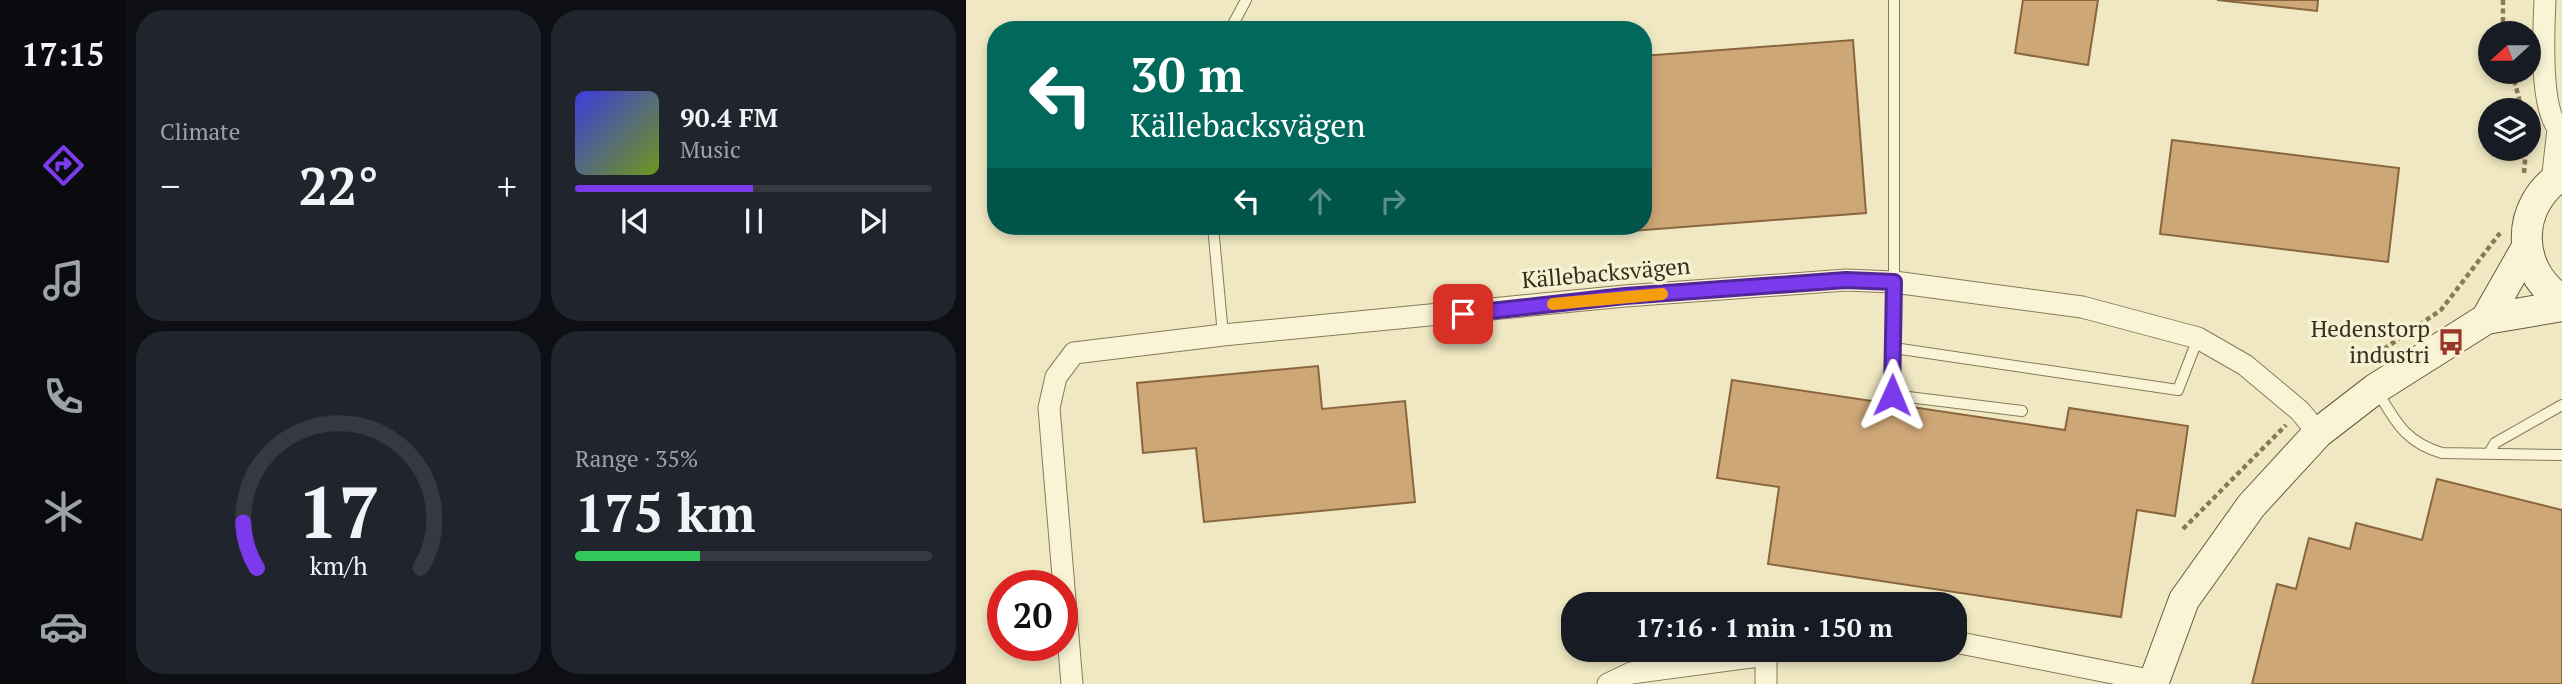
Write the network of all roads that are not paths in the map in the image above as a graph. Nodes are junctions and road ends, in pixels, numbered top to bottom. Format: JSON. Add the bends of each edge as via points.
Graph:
{"nodes":[{"id":1,"x":1246,"y":0,"type":"edge"},
{"id":2,"x":1894,"y":0,"type":"edge"},
{"id":3,"x":2545,"y":0,"type":"edge"},
{"id":4,"x":1235,"y":21,"type":"edge"},
{"id":5,"x":2560,"y":130,"type":"edge"},
{"id":6,"x":2546,"y":178,"type":"edge"},
{"id":7,"x":1214,"y":235,"type":"edge"},
{"id":8,"x":2527,"y":247,"type":"junction"},
{"id":9,"x":1894,"y":282,"type":"junction"},
{"id":10,"x":2562,"y":300,"type":"edge"},
{"id":11,"x":2562,"y":306,"type":"edge"},
{"id":12,"x":2486,"y":319,"type":"junction"},
{"id":13,"x":1223,"y":335,"type":"junction"},
{"id":14,"x":2198,"y":338,"type":"junction"},
{"id":15,"x":1894,"y":348,"type":"junction"},
{"id":16,"x":2375,"y":389,"type":"junction"},
{"id":17,"x":2562,"y":405,"type":"edge"},
{"id":18,"x":2022,"y":411,"type":"dead end"},
{"id":19,"x":2309,"y":422,"type":"junction"},
{"id":20,"x":2489,"y":453,"type":"junction"},
{"id":21,"x":2562,"y":454,"type":"edge"},
{"id":22,"x":1967,"y":644,"type":"edge"},
{"id":23,"x":1704,"y":662,"type":"edge"},
{"id":24,"x":1769,"y":662,"type":"edge"},
{"id":25,"x":2153,"y":682,"type":"edge"},
{"id":26,"x":1072,"y":684,"type":"edge"},
{"id":27,"x":1608,"y":684,"type":"edge"},
{"id":28,"x":1766,"y":684,"type":"edge"}],
"edges":[{"from":1,"to":4,"type":"lane"},
{"from":2,"to":9,"type":"lane"},
{"from":3,"to":5,"type":"street","via":[[2546,84]]},
{"from":5,"to":6,"type":"street"},
{"from":6,"to":8,"type":"street","via":[[2530,211]]},
{"from":7,"to":13,"type":"lane"},
{"from":8,"to":10,"type":"street","via":[[2541,282]]},
{"from":8,"to":12,"type":"street"},
{"from":9,"to":13,"type":"street","name":"Källebacksvägen","via":[[1846,280],[1625,296]]},
{"from":9,"to":14,"type":"street","name":"Källebacksvägen","via":[[2082,307]]},
{"from":9,"to":15,"type":"lane"},
{"from":11,"to":12,"type":"street"},
{"from":12,"to":16,"type":"street"},
{"from":13,"to":26,"type":"street","name":"Källebacksvägen","via":[[1074,353],[1056,377],[1049,408]]},
{"from":14,"to":15,"type":"lane","via":[[2178,390]]},
{"from":14,"to":19,"type":"street","name":"Källebacksvägen","via":[[2245,365]]},
{"from":15,"to":18,"type":"lane","via":[[1892,395]]},
{"from":16,"to":19,"type":"street"},
{"from":16,"to":20,"type":"lane","via":[[2397,424],[2424,447],[2442,453]]},
{"from":17,"to":20,"type":"lane","via":[[2495,443]]},
{"from":19,"to":25,"type":"street","via":[[2184,600]]},
{"from":20,"to":21,"type":"lane"},
{"from":22,"to":25,"type":"street"},
{"from":23,"to":27,"type":"street","via":[[1631,673]]},
{"from":24,"to":28,"type":"street"}]}
